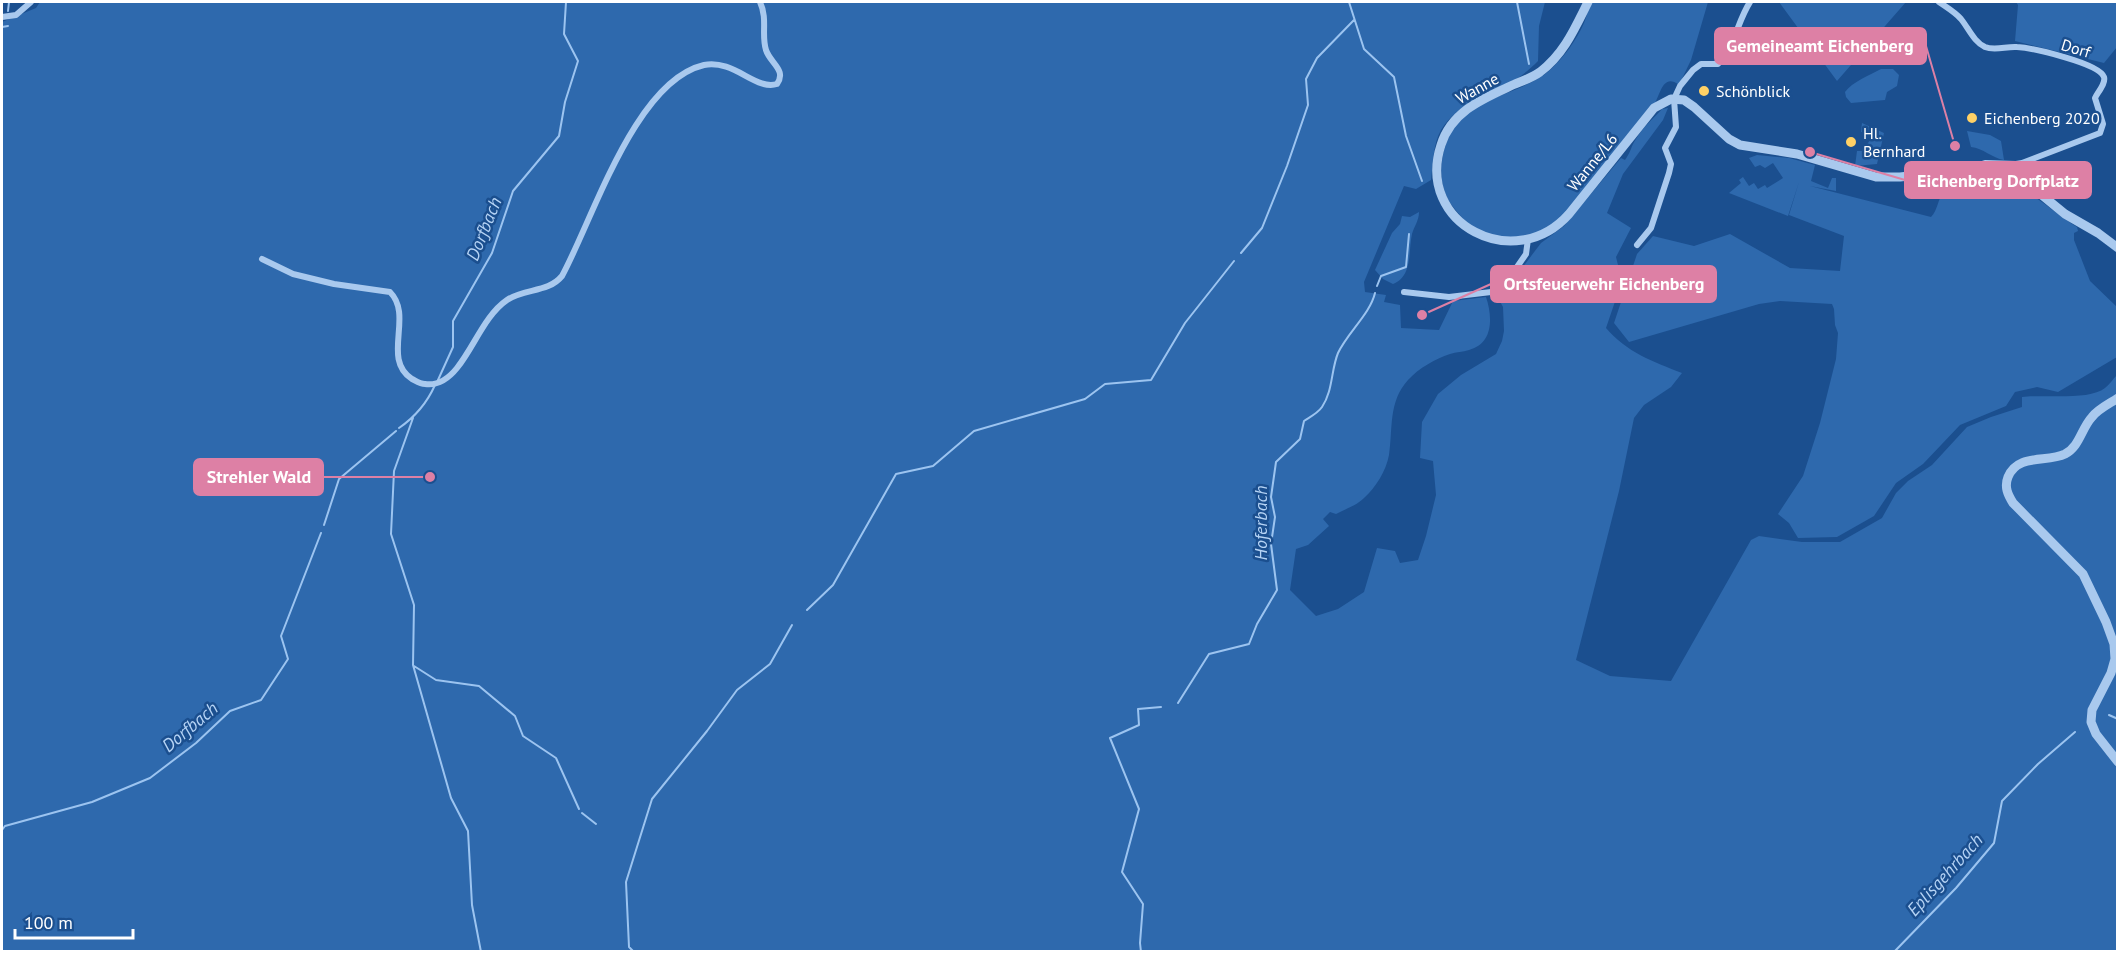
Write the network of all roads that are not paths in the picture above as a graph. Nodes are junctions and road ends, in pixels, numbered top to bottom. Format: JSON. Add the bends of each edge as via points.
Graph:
{"nodes":[{"id":1,"x":31,"y":2,"type":"edge"},
{"id":2,"x":760,"y":2,"type":"edge"},
{"id":3,"x":1588,"y":2,"type":"edge"},
{"id":4,"x":1750,"y":2,"type":"edge"},
{"id":5,"x":1939,"y":2,"type":"edge"},
{"id":6,"x":2,"y":17,"type":"edge"},
{"id":7,"x":1674,"y":99,"type":"junction"},
{"id":8,"x":1980,"y":169,"type":"junction"},
{"id":9,"x":1528,"y":239,"type":"junction"},
{"id":10,"x":1637,"y":245,"type":"dead end"},
{"id":11,"x":2118,"y":248,"type":"edge"},
{"id":12,"x":262,"y":259,"type":"dead end"},
{"id":13,"x":1404,"y":292,"type":"dead end"},
{"id":14,"x":2118,"y":398,"type":"edge"},
{"id":15,"x":2118,"y":762,"type":"edge"}],
"edges":[{"from":1,"to":6,"type":"street","via":[[16,15]]},
{"from":2,"to":12,"type":"street","via":[[766,49],[780,72],[777,84],[762,84],[717,64],[680,75],[638,123],[558,282],[504,302],[457,368],[436,383],[420,383],[402,371],[397,357],[399,307],[390,292],[293,274]]},
{"from":3,"to":9,"type":"street","name":"Wanne","via":[[1558,57],[1538,74],[1481,99],[1458,116],[1440,147],[1437,177],[1447,206],[1455,216],[1467,228],[1488,238],[1510,242]]},
{"from":4,"to":7,"type":"street","via":[[1725,56],[1718,64],[1701,64],[1693,70]]},
{"from":5,"to":8,"type":"street","name":"Dorf","via":[[1983,46],[2034,50],[2088,64],[2104,77],[2096,98],[2103,124],[2100,133],[2022,163],[1985,163]]},
{"from":7,"to":8,"type":"street","via":[[1689,104],[1729,139],[1748,148],[1797,154],[1882,178]]},
{"from":7,"to":9,"type":"street","name":"Wanne/L6","via":[[1654,108],[1562,221]]},
{"from":7,"to":10,"type":"street","via":[[1676,127],[1665,148],[1671,164],[1651,228]]},
{"from":8,"to":11,"type":"street","via":[[2024,182]]},
{"from":9,"to":13,"type":"street","via":[[1526,254],[1517,267],[1491,292],[1449,297]]},
{"from":14,"to":15,"type":"street","via":[[2093,415],[2077,444],[2064,454],[2019,464],[2009,474],[2006,485],[2013,503],[2083,574],[2109,628],[2115,659],[2091,710],[2091,722]]}]}
